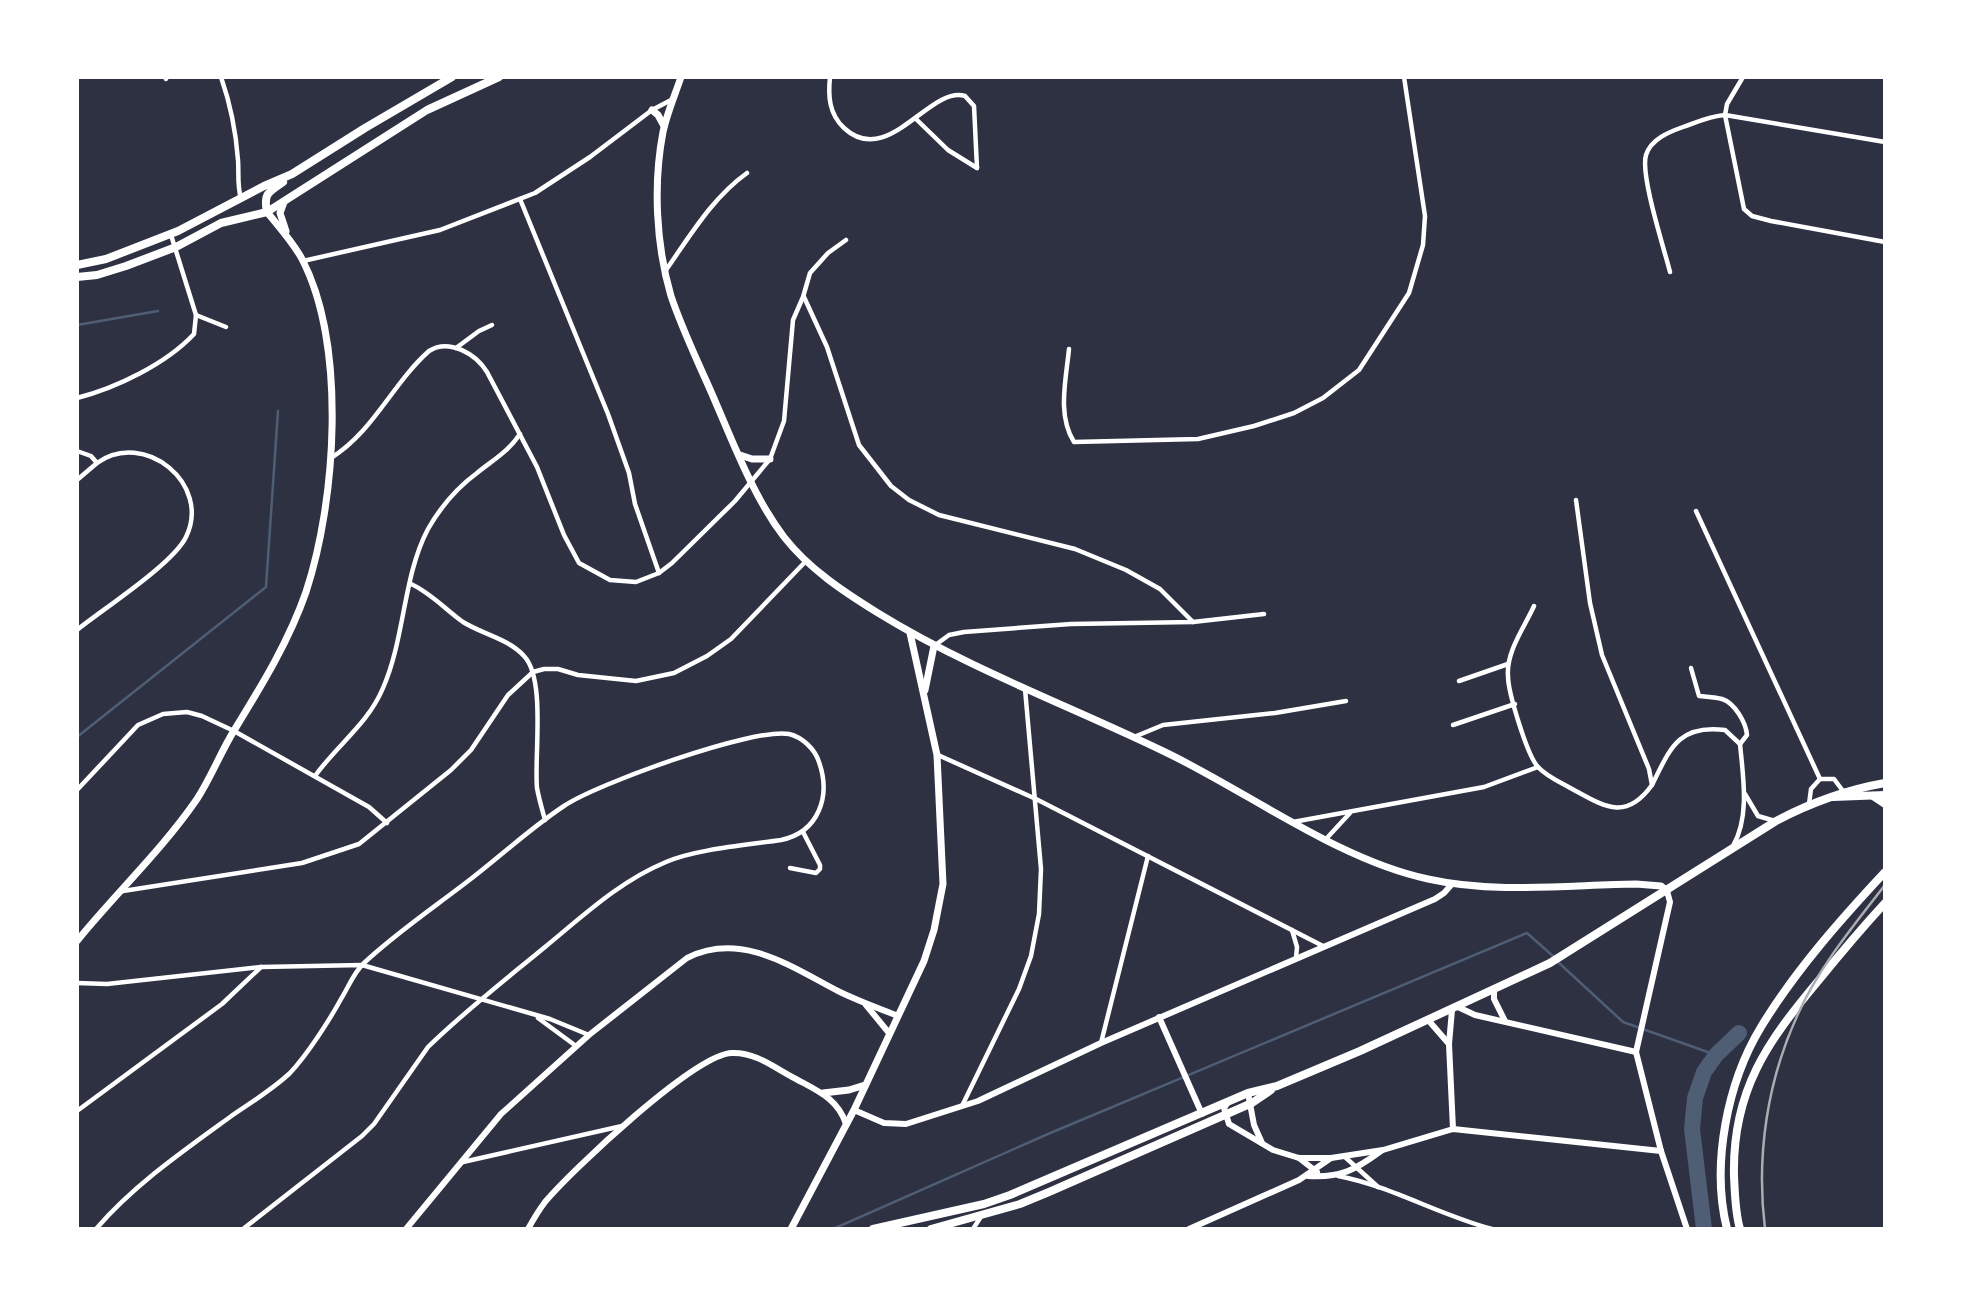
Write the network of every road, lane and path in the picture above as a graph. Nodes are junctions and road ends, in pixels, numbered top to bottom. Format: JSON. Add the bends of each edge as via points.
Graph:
{"nodes":[{"id":1,"x":221,"y":77,"type":"edge"},
{"id":2,"x":452,"y":77,"type":"edge"},
{"id":3,"x":499,"y":77,"type":"edge"},
{"id":4,"x":681,"y":77,"type":"edge"},
{"id":5,"x":830,"y":77,"type":"edge"},
{"id":6,"x":1404,"y":77,"type":"edge"},
{"id":7,"x":1743,"y":77,"type":"edge"},
{"id":8,"x":674,"y":98,"type":"junction"},
{"id":9,"x":652,"y":110,"type":"junction"},
{"id":10,"x":1725,"y":115,"type":"junction"},
{"id":11,"x":381,"y":118,"type":"junction"},
{"id":12,"x":916,"y":119,"type":"junction"},
{"id":13,"x":665,"y":127,"type":"junction"},
{"id":14,"x":377,"y":140,"type":"junction"},
{"id":15,"x":1885,"y":142,"type":"edge"},
{"id":16,"x":747,"y":173,"type":"dead end"},
{"id":17,"x":292,"y":174,"type":"junction"},
{"id":18,"x":241,"y":198,"type":"junction"},
{"id":19,"x":520,"y":199,"type":"junction"},
{"id":20,"x":284,"y":202,"type":"junction"},
{"id":21,"x":267,"y":212,"type":"junction"},
{"id":22,"x":171,"y":235,"type":"junction"},
{"id":23,"x":289,"y":238,"type":"junction"},
{"id":24,"x":846,"y":240,"type":"dead end"},
{"id":25,"x":1885,"y":242,"type":"edge"},
{"id":26,"x":176,"y":247,"type":"junction"},
{"id":27,"x":303,"y":261,"type":"junction"},
{"id":28,"x":77,"y":265,"type":"edge"},
{"id":29,"x":665,"y":271,"type":"junction"},
{"id":30,"x":1670,"y":272,"type":"dead end"},
{"id":31,"x":77,"y":277,"type":"edge"},
{"id":32,"x":803,"y":297,"type":"junction"},
{"id":33,"x":196,"y":315,"type":"junction"},
{"id":34,"x":492,"y":325,"type":"dead end"},
{"id":35,"x":226,"y":327,"type":"dead end"},
{"id":36,"x":455,"y":348,"type":"junction"},
{"id":37,"x":1069,"y":349,"type":"dead end"},
{"id":38,"x":77,"y":398,"type":"edge"},
{"id":39,"x":520,"y":433,"type":"junction"},
{"id":40,"x":77,"y":450,"type":"edge"},
{"id":41,"x":740,"y":455,"type":"junction"},
{"id":42,"x":330,"y":458,"type":"junction"},
{"id":43,"x":770,"y":459,"type":"junction"},
{"id":44,"x":97,"y":463,"type":"junction"},
{"id":45,"x":77,"y":480,"type":"edge"},
{"id":46,"x":752,"y":482,"type":"junction"},
{"id":47,"x":1576,"y":500,"type":"dead end"},
{"id":48,"x":1696,"y":511,"type":"dead end"},
{"id":49,"x":806,"y":561,"type":"junction"},
{"id":50,"x":659,"y":573,"type":"junction"},
{"id":51,"x":411,"y":584,"type":"junction"},
{"id":52,"x":1534,"y":607,"type":"dead end"},
{"id":53,"x":1264,"y":614,"type":"dead end"},
{"id":54,"x":1193,"y":622,"type":"junction"},
{"id":55,"x":77,"y":630,"type":"edge"},
{"id":56,"x":910,"y":633,"type":"junction"},
{"id":57,"x":934,"y":646,"type":"junction"},
{"id":58,"x":1508,"y":664,"type":"junction"},
{"id":59,"x":1691,"y":668,"type":"dead end"},
{"id":60,"x":533,"y":671,"type":"junction"},
{"id":61,"x":1459,"y":681,"type":"dead end"},
{"id":62,"x":1025,"y":689,"type":"junction"},
{"id":63,"x":924,"y":691,"type":"junction"},
{"id":64,"x":1346,"y":701,"type":"dead end"},
{"id":65,"x":1515,"y":705,"type":"junction"},
{"id":66,"x":1453,"y":725,"type":"dead end"},
{"id":67,"x":234,"y":731,"type":"junction"},
{"id":68,"x":1133,"y":737,"type":"junction"},
{"id":69,"x":1740,"y":744,"type":"junction"},
{"id":70,"x":937,"y":755,"type":"junction"},
{"id":71,"x":1538,"y":767,"type":"junction"},
{"id":72,"x":315,"y":776,"type":"junction"},
{"id":73,"x":1820,"y":779,"type":"junction"},
{"id":74,"x":1885,"y":783,"type":"edge"},
{"id":75,"x":1651,"y":785,"type":"junction"},
{"id":76,"x":77,"y":790,"type":"edge"},
{"id":77,"x":1843,"y":791,"type":"junction"},
{"id":78,"x":1744,"y":793,"type":"junction"},
{"id":79,"x":1873,"y":796,"type":"junction"},
{"id":80,"x":1885,"y":796,"type":"edge"},
{"id":81,"x":1036,"y":799,"type":"junction"},
{"id":82,"x":1823,"y":799,"type":"junction"},
{"id":83,"x":1809,"y":804,"type":"junction"},
{"id":84,"x":1885,"y":804,"type":"edge"},
{"id":85,"x":1351,"y":813,"type":"junction"},
{"id":86,"x":545,"y":820,"type":"junction"},
{"id":87,"x":1776,"y":821,"type":"junction"},
{"id":88,"x":1293,"y":822,"type":"junction"},
{"id":89,"x":387,"y":823,"type":"junction"},
{"id":90,"x":803,"y":832,"type":"junction"},
{"id":91,"x":1326,"y":839,"type":"junction"},
{"id":92,"x":1731,"y":850,"type":"junction"},
{"id":93,"x":1148,"y":856,"type":"junction"},
{"id":94,"x":790,"y":868,"type":"dead end"},
{"id":95,"x":1885,"y":872,"type":"edge"},
{"id":96,"x":1452,"y":884,"type":"junction"},
{"id":97,"x":122,"y":891,"type":"junction"},
{"id":98,"x":1667,"y":891,"type":"junction"},
{"id":99,"x":1885,"y":903,"type":"edge"},
{"id":100,"x":1291,"y":929,"type":"junction"},
{"id":101,"x":77,"y":941,"type":"edge"},
{"id":102,"x":1323,"y":946,"type":"junction"},
{"id":103,"x":1296,"y":958,"type":"junction"},
{"id":104,"x":362,"y":965,"type":"junction"},
{"id":105,"x":261,"y":967,"type":"junction"},
{"id":106,"x":77,"y":983,"type":"edge"},
{"id":107,"x":1494,"y":990,"type":"junction"},
{"id":108,"x":478,"y":1000,"type":"junction"},
{"id":109,"x":864,"y":1004,"type":"junction"},
{"id":110,"x":1455,"y":1008,"type":"junction"},
{"id":111,"x":898,"y":1016,"type":"junction"},
{"id":112,"x":537,"y":1017,"type":"junction"},
{"id":113,"x":1159,"y":1017,"type":"junction"},
{"id":114,"x":1429,"y":1020,"type":"junction"},
{"id":115,"x":1505,"y":1021,"type":"junction"},
{"id":116,"x":889,"y":1033,"type":"junction"},
{"id":117,"x":589,"y":1035,"type":"junction"},
{"id":118,"x":1101,"y":1043,"type":"junction"},
{"id":119,"x":1449,"y":1044,"type":"junction"},
{"id":120,"x":576,"y":1046,"type":"junction"},
{"id":121,"x":1636,"y":1052,"type":"junction"},
{"id":122,"x":865,"y":1085,"type":"junction"},
{"id":123,"x":1277,"y":1086,"type":"junction"},
{"id":124,"x":823,"y":1093,"type":"junction"},
{"id":125,"x":1248,"y":1093,"type":"junction"},
{"id":126,"x":1228,"y":1102,"type":"junction"},
{"id":127,"x":1252,"y":1103,"type":"junction"},
{"id":128,"x":962,"y":1107,"type":"junction"},
{"id":129,"x":854,"y":1110,"type":"junction"},
{"id":130,"x":77,"y":1111,"type":"edge"},
{"id":131,"x":1202,"y":1114,"type":"junction"},
{"id":132,"x":1226,"y":1115,"type":"junction"},
{"id":133,"x":846,"y":1124,"type":"junction"},
{"id":134,"x":626,"y":1125,"type":"junction"},
{"id":135,"x":1452,"y":1129,"type":"junction"},
{"id":136,"x":1263,"y":1145,"type":"junction"},
{"id":137,"x":1383,"y":1150,"type":"junction"},
{"id":138,"x":1661,"y":1151,"type":"junction"},
{"id":139,"x":1345,"y":1157,"type":"junction"},
{"id":140,"x":1299,"y":1158,"type":"junction"},
{"id":141,"x":1331,"y":1158,"type":"junction"},
{"id":142,"x":461,"y":1162,"type":"junction"},
{"id":143,"x":1357,"y":1168,"type":"junction"},
{"id":144,"x":1314,"y":1170,"type":"junction"},
{"id":145,"x":1306,"y":1176,"type":"junction"},
{"id":146,"x":1336,"y":1176,"type":"junction"},
{"id":147,"x":1324,"y":1177,"type":"junction"},
{"id":148,"x":1382,"y":1189,"type":"junction"},
{"id":149,"x":985,"y":1204,"type":"junction"},
{"id":150,"x":981,"y":1216,"type":"junction"},
{"id":151,"x":949,"y":1227,"type":"edge"},
{"id":152,"x":96,"y":1229,"type":"edge"},
{"id":153,"x":243,"y":1229,"type":"edge"},
{"id":154,"x":406,"y":1229,"type":"edge"},
{"id":155,"x":528,"y":1229,"type":"edge"},
{"id":156,"x":791,"y":1229,"type":"edge"},
{"id":157,"x":873,"y":1229,"type":"edge"},
{"id":158,"x":932,"y":1229,"type":"edge"},
{"id":159,"x":974,"y":1229,"type":"edge"},
{"id":160,"x":1189,"y":1229,"type":"edge"},
{"id":161,"x":1492,"y":1229,"type":"edge"},
{"id":162,"x":1687,"y":1229,"type":"edge"},
{"id":163,"x":1727,"y":1229,"type":"edge"},
{"id":164,"x":1740,"y":1229,"type":"edge"}],
"edges":[{"from":1,"to":18,"type":"street","via":[[232,118]]},
{"from":2,"to":11,"type":"main road"},
{"from":3,"to":14,"type":"main road","via":[[427,110]]},
{"from":4,"to":8,"type":"main road"},
{"from":5,"to":12,"type":"street","via":[[831,107],[852,134],[876,138]]},
{"from":6,"to":37,"type":"street","via":[[1425,216],[1423,245],[1409,293],[1359,370],[1323,398],[1254,426],[1198,439],[1074,442],[1066,429],[1064,397]]},
{"from":7,"to":10,"type":"street"},
{"from":8,"to":9,"type":"street"},
{"from":8,"to":13,"type":"main road"},
{"from":9,"to":13,"type":"main road"},
{"from":9,"to":19,"type":"street","via":[[574,168]]},
{"from":10,"to":15,"type":"street"},
{"from":10,"to":25,"type":"street","via":[[1744,209],[1752,216]]},
{"from":10,"to":30,"type":"street","via":[[1674,130],[1656,140],[1646,155],[1645,172]]},
{"from":11,"to":14,"type":"main road","via":[[375,126]]},
{"from":11,"to":17,"type":"main road"},
{"from":12,"to":12,"type":"street","via":[[948,150],[978,168],[974,106],[965,96],[951,95]]},
{"from":13,"to":29,"type":"main road","via":[[657,184]]},
{"from":14,"to":20,"type":"main road"},
{"from":16,"to":29,"type":"street","via":[[713,204]]},
{"from":17,"to":18,"type":"main road"},
{"from":17,"to":21,"type":"main road","via":[[267,194]]},
{"from":18,"to":22,"type":"main road"},
{"from":19,"to":27,"type":"street","via":[[440,230]]},
{"from":19,"to":50,"type":"street","via":[[612,426]]},
{"from":20,"to":21,"type":"main road"},
{"from":20,"to":23,"type":"main road","via":[[280,214]]},
{"from":21,"to":23,"type":"main road"},
{"from":21,"to":26,"type":"main road","via":[[221,223]]},
{"from":22,"to":26,"type":"street"},
{"from":22,"to":28,"type":"main road"},
{"from":23,"to":27,"type":"main road"},
{"from":24,"to":32,"type":"street","via":[[810,273]]},
{"from":26,"to":31,"type":"main road","via":[[97,275]]},
{"from":26,"to":33,"type":"street"},
{"from":27,"to":42,"type":"main road","via":[[328,340]]},
{"from":29,"to":41,"type":"main road","via":[[680,320]]},
{"from":32,"to":43,"type":"street","via":[[793,320],[784,421]]},
{"from":32,"to":54,"type":"street","via":[[827,347],[859,445],[891,486],[939,514],[1060,544],[1126,570],[1160,589]]},
{"from":33,"to":35,"type":"street"},
{"from":33,"to":38,"type":"street","via":[[194,334],[171,354],[124,381]]},
{"from":34,"to":36,"type":"street"},
{"from":36,"to":39,"type":"street","via":[[484,367]]},
{"from":36,"to":42,"type":"street","via":[[441,346],[429,351],[364,431]]},
{"from":39,"to":50,"type":"street","via":[[579,563],[621,582]]},
{"from":39,"to":51,"type":"street","via":[[511,447],[474,474],[437,514],[416,557]]},
{"from":40,"to":44,"type":"street"},
{"from":41,"to":43,"type":"main road"},
{"from":41,"to":46,"type":"main road"},
{"from":42,"to":67,"type":"main road","via":[[323,521],[305,593],[277,658]]},
{"from":43,"to":46,"type":"street"},
{"from":44,"to":45,"type":"street"},
{"from":44,"to":55,"type":"street","via":[[116,454],[138,453],[162,460],[185,487],[191,520],[188,534],[173,556]]},
{"from":46,"to":49,"type":"main road","via":[[768,514]]},
{"from":46,"to":50,"type":"street"},
{"from":47,"to":75,"type":"street","via":[[1602,654],[1649,769]]},
{"from":48,"to":73,"type":"street"},
{"from":49,"to":56,"type":"main road"},
{"from":49,"to":60,"type":"street","via":[[731,639],[674,673],[636,681],[558,669]]},
{"from":51,"to":60,"type":"street","via":[[525,657]]},
{"from":51,"to":72,"type":"street","via":[[392,666],[376,704]]},
{"from":52,"to":58,"type":"street"},
{"from":53,"to":54,"type":"street"},
{"from":54,"to":57,"type":"street","via":[[964,632],[949,635]]},
{"from":56,"to":57,"type":"main road"},
{"from":56,"to":63,"type":"main road"},
{"from":57,"to":62,"type":"main road"},
{"from":57,"to":63,"type":"main road"},
{"from":58,"to":61,"type":"street"},
{"from":58,"to":65,"type":"street"},
{"from":59,"to":69,"type":"street","via":[[1699,695],[1723,699],[1738,714],[1747,735]]},
{"from":60,"to":86,"type":"street","via":[[537,787]]},
{"from":60,"to":89,"type":"street","via":[[509,695],[471,750]]},
{"from":62,"to":68,"type":"main road"},
{"from":62,"to":81,"type":"street"},
{"from":63,"to":70,"type":"main road"},
{"from":64,"to":68,"type":"street","via":[[1163,724]]},
{"from":65,"to":66,"type":"street"},
{"from":65,"to":71,"type":"street"},
{"from":67,"to":72,"type":"street"},
{"from":67,"to":76,"type":"street","via":[[187,712],[163,713],[138,724]]},
{"from":67,"to":97,"type":"main road","via":[[197,799]]},
{"from":68,"to":88,"type":"main road"},
{"from":69,"to":75,"type":"street","via":[[1725,730],[1696,731],[1671,747]]},
{"from":69,"to":78,"type":"street"},
{"from":70,"to":81,"type":"street"},
{"from":70,"to":111,"type":"main road","via":[[943,884],[923,961]]},
{"from":71,"to":75,"type":"street","via":[[1603,806],[1620,809],[1639,800]]},
{"from":71,"to":85,"type":"street","via":[[1484,787]]},
{"from":72,"to":89,"type":"street","via":[[369,807]]},
{"from":73,"to":77,"type":"street","via":[[1834,779]]},
{"from":73,"to":83,"type":"street","via":[[1811,789]]},
{"from":74,"to":77,"type":"main road"},
{"from":77,"to":82,"type":"main road"},
{"from":78,"to":87,"type":"street","via":[[1758,816]]},
{"from":78,"to":92,"type":"street","via":[[1739,835]]},
{"from":79,"to":80,"type":"main road"},
{"from":79,"to":82,"type":"main road"},
{"from":79,"to":84,"type":"main road"},
{"from":81,"to":93,"type":"street"},
{"from":81,"to":128,"type":"street","via":[[1041,884],[1031,956]]},
{"from":82,"to":83,"type":"main road"},
{"from":83,"to":87,"type":"main road"},
{"from":85,"to":88,"type":"street"},
{"from":85,"to":91,"type":"street"},
{"from":86,"to":90,"type":"street","via":[[602,786],[738,740],[775,733],[802,739],[821,769],[822,803]]},
{"from":86,"to":104,"type":"street"},
{"from":87,"to":92,"type":"main road"},
{"from":88,"to":91,"type":"main road"},
{"from":89,"to":97,"type":"street","via":[[359,844],[302,863]]},
{"from":90,"to":94,"type":"street","via":[[820,869],[816,873]]},
{"from":90,"to":108,"type":"street","via":[[796,837],[684,856],[648,870],[613,891]]},
{"from":91,"to":96,"type":"main road","via":[[1393,870]]},
{"from":92,"to":98,"type":"main road"},
{"from":93,"to":100,"type":"street"},
{"from":93,"to":118,"type":"street"},
{"from":95,"to":163,"type":"main road","via":[[1811,957],[1761,1028],[1742,1066],[1723,1150],[1721,1196]]},
{"from":96,"to":98,"type":"main road","via":[[1636,884],[1661,886]]},
{"from":96,"to":102,"type":"street","via":[[1435,899]]},
{"from":97,"to":101,"type":"main road"},
{"from":98,"to":107,"type":"main road","via":[[1550,963]]},
{"from":98,"to":121,"type":"street","via":[[1670,902]]},
{"from":99,"to":164,"type":"main road","via":[[1776,1033],[1752,1074],[1740,1111],[1734,1154]]},
{"from":100,"to":102,"type":"street"},
{"from":100,"to":103,"type":"street"},
{"from":102,"to":103,"type":"street"},
{"from":103,"to":113,"type":"street"},
{"from":104,"to":105,"type":"street"},
{"from":104,"to":108,"type":"street"},
{"from":104,"to":152,"type":"street","via":[[290,1072],[141,1185]]},
{"from":105,"to":106,"type":"street","via":[[107,984]]},
{"from":105,"to":130,"type":"street","via":[[222,1004]]},
{"from":107,"to":110,"type":"main road"},
{"from":107,"to":115,"type":"street"},
{"from":108,"to":112,"type":"street"},
{"from":108,"to":153,"type":"street","via":[[428,1047],[362,1136]]},
{"from":109,"to":111,"type":"street"},
{"from":109,"to":116,"type":"street"},
{"from":109,"to":117,"type":"street","via":[[768,955],[742,949],[704,950],[687,958]]},
{"from":110,"to":114,"type":"main road"},
{"from":110,"to":115,"type":"street"},
{"from":110,"to":119,"type":"street"},
{"from":111,"to":116,"type":"main road"},
{"from":112,"to":117,"type":"street"},
{"from":112,"to":120,"type":"street"},
{"from":113,"to":118,"type":"street"},
{"from":113,"to":131,"type":"street"},
{"from":114,"to":119,"type":"street"},
{"from":114,"to":123,"type":"main road"},
{"from":115,"to":121,"type":"street"},
{"from":116,"to":122,"type":"main road"},
{"from":117,"to":120,"type":"street"},
{"from":118,"to":128,"type":"street"},
{"from":119,"to":135,"type":"street"},
{"from":120,"to":142,"type":"street","via":[[501,1114]]},
{"from":121,"to":138,"type":"street"},
{"from":122,"to":124,"type":"main road"},
{"from":122,"to":129,"type":"main road"},
{"from":123,"to":125,"type":"main road"},
{"from":123,"to":127,"type":"main road"},
{"from":124,"to":133,"type":"street"},
{"from":124,"to":134,"type":"street","via":[[753,1055],[731,1053],[711,1059]]},
{"from":125,"to":126,"type":"main road"},
{"from":125,"to":127,"type":"street"},
{"from":126,"to":131,"type":"main road"},
{"from":126,"to":132,"type":"street"},
{"from":127,"to":132,"type":"main road"},
{"from":127,"to":136,"type":"street","via":[[1254,1125]]},
{"from":128,"to":129,"type":"street","via":[[893,1125]]},
{"from":129,"to":133,"type":"main road"},
{"from":131,"to":149,"type":"main road"},
{"from":132,"to":136,"type":"street","via":[[1229,1124]]},
{"from":132,"to":150,"type":"main road","via":[[1049,1192]]},
{"from":133,"to":156,"type":"main road"},
{"from":134,"to":142,"type":"street"},
{"from":134,"to":155,"type":"street","via":[[581,1164]]},
{"from":135,"to":137,"type":"street"},
{"from":135,"to":138,"type":"street"},
{"from":136,"to":140,"type":"street"},
{"from":137,"to":139,"type":"street"},
{"from":137,"to":143,"type":"street"},
{"from":138,"to":162,"type":"street"},
{"from":139,"to":141,"type":"street"},
{"from":139,"to":143,"type":"street"},
{"from":140,"to":141,"type":"street"},
{"from":140,"to":144,"type":"street"},
{"from":141,"to":144,"type":"street"},
{"from":142,"to":154,"type":"street"},
{"from":143,"to":146,"type":"street"},
{"from":143,"to":148,"type":"street"},
{"from":144,"to":145,"type":"street"},
{"from":144,"to":147,"type":"street"},
{"from":145,"to":147,"type":"street"},
{"from":145,"to":160,"type":"street"},
{"from":146,"to":147,"type":"street"},
{"from":146,"to":148,"type":"street"},
{"from":148,"to":161,"type":"street"},
{"from":149,"to":150,"type":"street"},
{"from":149,"to":157,"type":"main road"},
{"from":150,"to":151,"type":"main road"},
{"from":150,"to":159,"type":"street"},
{"from":151,"to":158,"type":"main road"}]}
